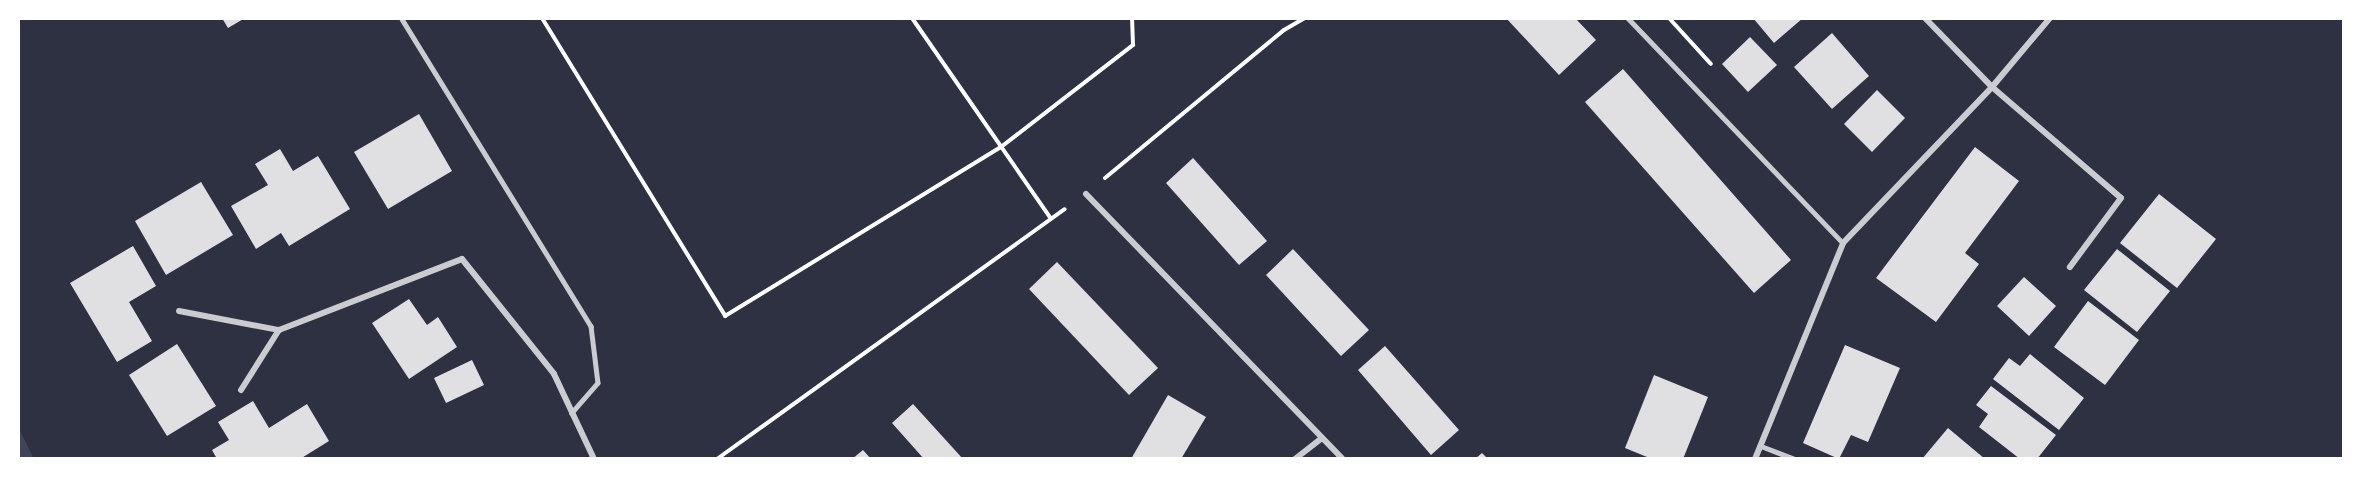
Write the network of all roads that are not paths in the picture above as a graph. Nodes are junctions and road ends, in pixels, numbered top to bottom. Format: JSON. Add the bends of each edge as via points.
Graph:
{"nodes":[{"id":1,"x":1628,"y":18,"type":"edge"},
{"id":2,"x":1925,"y":18,"type":"edge"},
{"id":3,"x":2050,"y":18,"type":"edge"},
{"id":4,"x":402,"y":19,"type":"edge"},
{"id":5,"x":1992,"y":87,"type":"junction"},
{"id":6,"x":1086,"y":194,"type":"road end"},
{"id":7,"x":1843,"y":243,"type":"junction"},
{"id":8,"x":2070,"y":267,"type":"dead end"},
{"id":9,"x":179,"y":311,"type":"dead end"},
{"id":10,"x":279,"y":330,"type":"junction"},
{"id":11,"x":241,"y":390,"type":"dead end"},
{"id":12,"x":572,"y":413,"type":"junction"},
{"id":13,"x":1322,"y":438,"type":"junction"},
{"id":14,"x":1761,"y":446,"type":"junction"},
{"id":15,"x":594,"y":459,"type":"edge"},
{"id":16,"x":1295,"y":459,"type":"edge"},
{"id":17,"x":1343,"y":459,"type":"edge"},
{"id":18,"x":1755,"y":459,"type":"edge"},
{"id":19,"x":1795,"y":459,"type":"edge"}],
"edges":[{"from":1,"to":7,"type":"lane"},
{"from":2,"to":5,"type":"street"},
{"from":3,"to":5,"type":"street"},
{"from":4,"to":12,"type":"lane","via":[[591,326],[598,383]]},
{"from":5,"to":7,"type":"street"},
{"from":5,"to":8,"type":"street","via":[[2121,198]]},
{"from":6,"to":13,"type":"street"},
{"from":7,"to":14,"type":"street"},
{"from":9,"to":10,"type":"street"},
{"from":10,"to":11,"type":"street"},
{"from":10,"to":12,"type":"street","via":[[462,259],[554,374]]},
{"from":12,"to":15,"type":"street"},
{"from":13,"to":16,"type":"street"},
{"from":13,"to":17,"type":"street"},
{"from":14,"to":18,"type":"street"},
{"from":14,"to":19,"type":"lane"}]}
